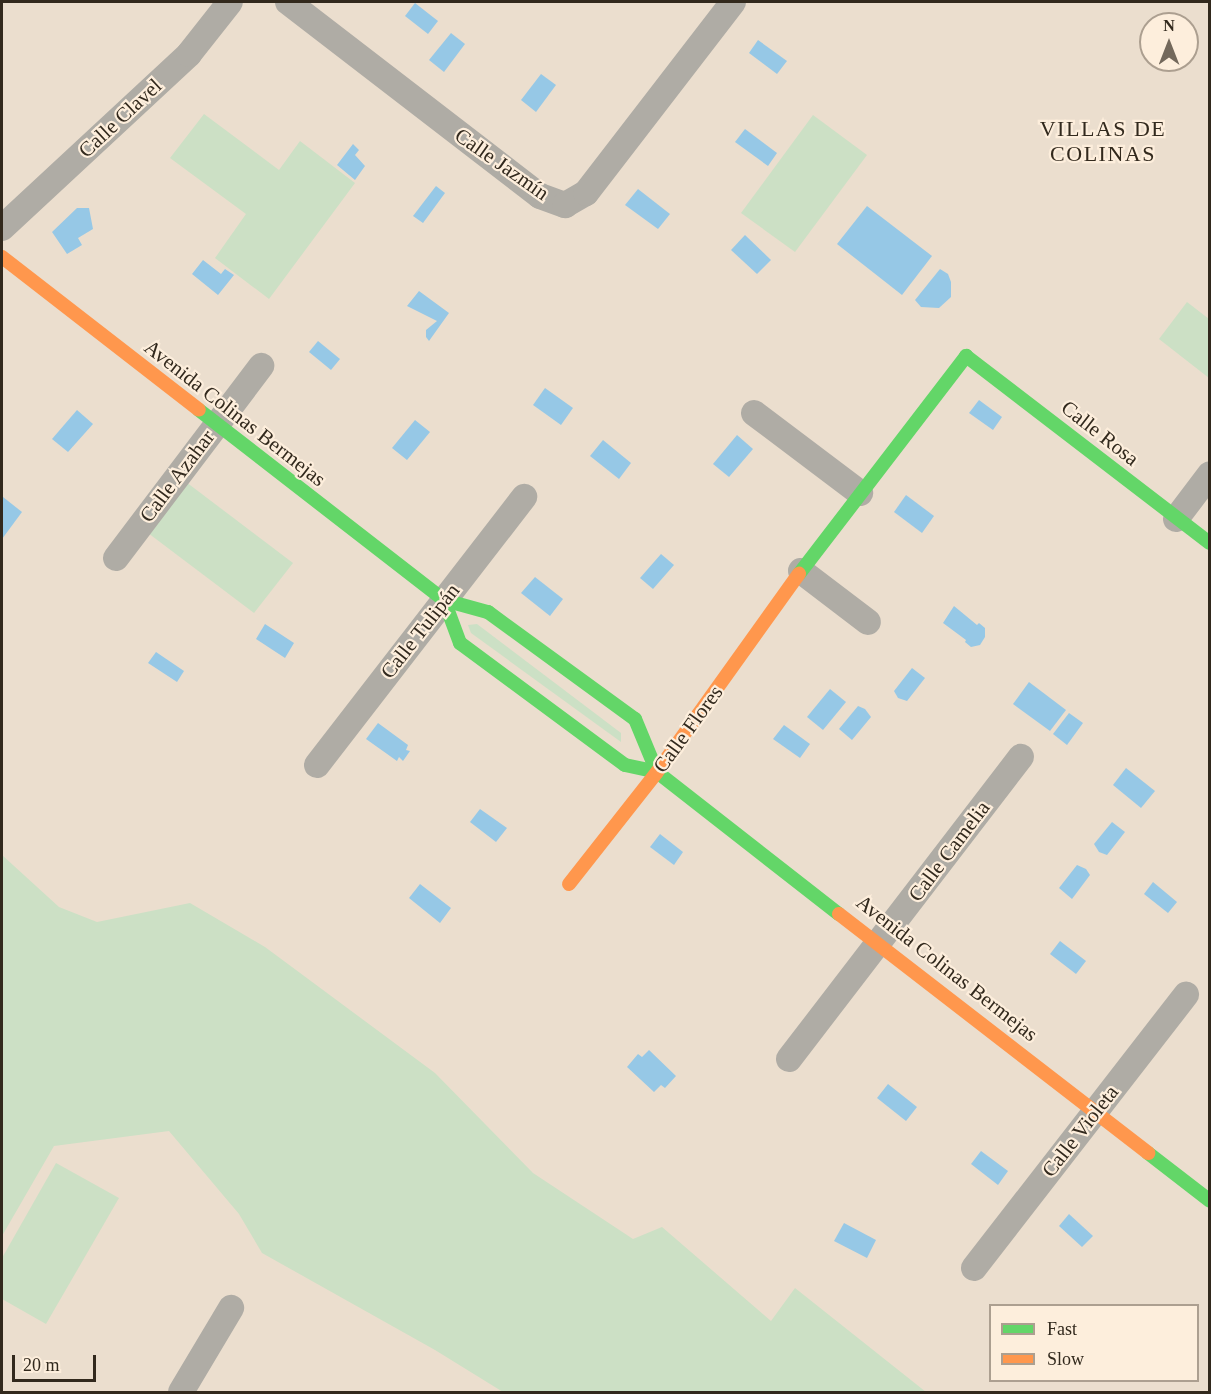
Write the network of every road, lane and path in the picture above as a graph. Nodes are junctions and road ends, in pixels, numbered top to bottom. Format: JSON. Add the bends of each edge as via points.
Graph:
{"nodes":[{"id":1,"x":230,"y":2,"type":"edge"},
{"id":2,"x":288,"y":2,"type":"edge"},
{"id":3,"x":733,"y":2,"type":"edge"},
{"id":4,"x":2,"y":228,"type":"edge"},
{"id":5,"x":2,"y":257,"type":"edge"},
{"id":6,"x":966,"y":356,"type":"joint"},
{"id":7,"x":261,"y":366,"type":"dead end"},
{"id":8,"x":754,"y":412,"type":"dead end"},
{"id":9,"x":216,"y":425,"type":"junction"},
{"id":10,"x":1209,"y":474,"type":"edge"},
{"id":11,"x":860,"y":493,"type":"junction"},
{"id":12,"x":524,"y":496,"type":"dead end"},
{"id":13,"x":1176,"y":519,"type":"junction"},
{"id":14,"x":1209,"y":543,"type":"edge"},
{"id":15,"x":116,"y":558,"type":"dead end"},
{"id":16,"x":801,"y":571,"type":"junction"},
{"id":17,"x":444,"y":600,"type":"junction"},
{"id":18,"x":868,"y":622,"type":"dead end"},
{"id":19,"x":1021,"y":757,"type":"dead end"},
{"id":20,"x":317,"y":765,"type":"dead end"},
{"id":21,"x":657,"y":772,"type":"junction"},
{"id":22,"x":569,"y":884,"type":"dead end"},
{"id":23,"x":879,"y":942,"type":"junction"},
{"id":24,"x":1186,"y":995,"type":"dead end"},
{"id":25,"x":789,"y":1059,"type":"dead end"},
{"id":26,"x":1096,"y":1111,"type":"junction"},
{"id":27,"x":1209,"y":1201,"type":"edge"},
{"id":28,"x":974,"y":1268,"type":"dead end"},
{"id":29,"x":231,"y":1308,"type":"dead end"},
{"id":30,"x":181,"y":1392,"type":"edge"}],
"edges":[{"from":1,"to":4,"type":"street","name":"Calle Clavel","via":[[189,54]]},
{"from":2,"to":3,"type":"street","name":"Calle Jazmín","via":[[540,196],[565,205],[586,193]]},
{"from":5,"to":9,"type":"street","name":"Avenida Colinas Bermejas"},
{"from":6,"to":11,"type":"street","name":"Calle Flores"},
{"from":6,"to":13,"type":"street","name":"Calle Rosa"},
{"from":7,"to":9,"type":"street","name":"Calle Azahar"},
{"from":8,"to":11,"type":"street"},
{"from":9,"to":15,"type":"street","name":"Calle Azahar"},
{"from":9,"to":17,"type":"street","name":"Avenida Colinas Bermejas"},
{"from":10,"to":13,"type":"street"},
{"from":11,"to":16,"type":"street","name":"Calle Flores"},
{"from":12,"to":17,"type":"street","name":"Calle Tulipán"},
{"from":13,"to":14,"type":"street","name":"Calle Rosa"},
{"from":16,"to":18,"type":"street"},
{"from":16,"to":21,"type":"street","name":"Calle Flores"},
{"from":17,"to":20,"type":"street","name":"Calle Tulipán"},
{"from":17,"to":21,"type":"street","name":"Avenida Colinas Bermejas","via":[[460,643],[625,765]]},
{"from":17,"to":21,"type":"street","name":"Avenida Colinas Bermejas","via":[[488,612],[635,719]]},
{"from":19,"to":23,"type":"street","name":"Calle Camelia"},
{"from":21,"to":22,"type":"street","name":"Calle Flores"},
{"from":21,"to":23,"type":"street","name":"Avenida Colinas Bermejas"},
{"from":23,"to":25,"type":"street","name":"Calle Camelia"},
{"from":23,"to":26,"type":"street","name":"Avenida Colinas Bermejas"},
{"from":24,"to":26,"type":"street","name":"Calle Violeta"},
{"from":26,"to":27,"type":"street","name":"Avenida Colinas Bermejas"},
{"from":26,"to":28,"type":"street","name":"Calle Violeta"},
{"from":29,"to":30,"type":"street"}]}
